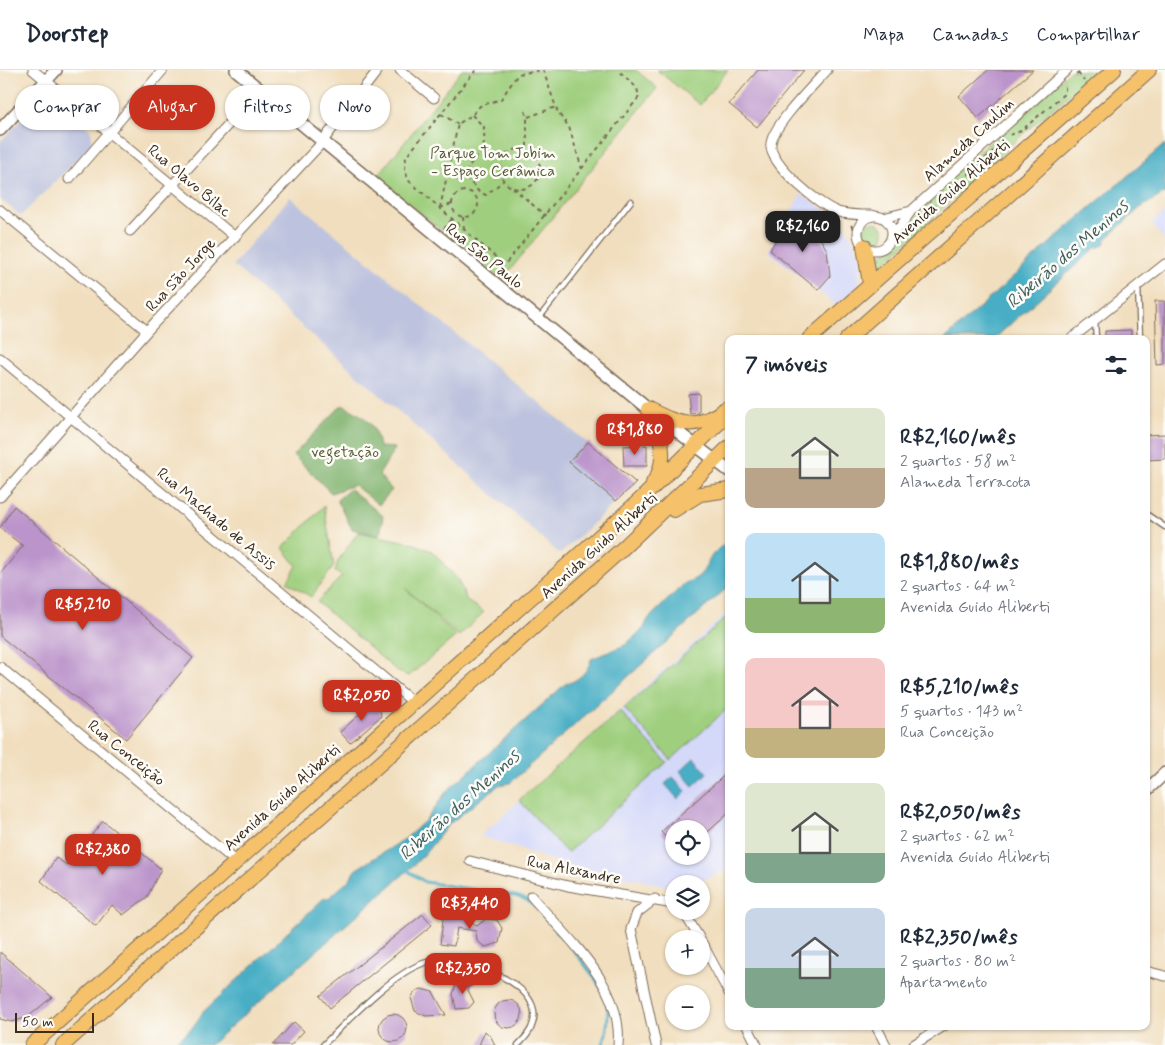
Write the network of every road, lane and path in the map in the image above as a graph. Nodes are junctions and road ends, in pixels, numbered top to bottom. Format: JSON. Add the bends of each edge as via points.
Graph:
{"nodes":[{"id":1,"x":32,"y":70,"type":"edge"},
{"id":2,"x":56,"y":70,"type":"edge"},
{"id":3,"x":163,"y":70,"type":"edge"},
{"id":4,"x":236,"y":70,"type":"edge"},
{"id":5,"x":378,"y":70,"type":"edge"},
{"id":6,"x":400,"y":70,"type":"edge"},
{"id":7,"x":476,"y":70,"type":"edge"},
{"id":8,"x":542,"y":70,"type":"edge"},
{"id":9,"x":618,"y":70,"type":"edge"},
{"id":10,"x":826,"y":70,"type":"edge"},
{"id":11,"x":1067,"y":70,"type":"edge"},
{"id":12,"x":1081,"y":70,"type":"edge"},
{"id":13,"x":1149,"y":70,"type":"edge"},
{"id":14,"x":522,"y":71,"type":"edge"},
{"id":15,"x":1109,"y":72,"type":"edge"},
{"id":16,"x":1078,"y":73,"type":"dead end"},
{"id":17,"x":46,"y":81,"type":"junction"},
{"id":18,"x":254,"y":85,"type":"edge"},
{"id":19,"x":1065,"y":85,"type":"dead end"},
{"id":20,"x":434,"y":98,"type":"dead end"},
{"id":21,"x":1112,"y":102,"type":"junction"},
{"id":22,"x":556,"y":106,"type":"junction"},
{"id":23,"x":525,"y":111,"type":"dead end"},
{"id":24,"x":441,"y":114,"type":"junction"},
{"id":25,"x":472,"y":115,"type":"junction"},
{"id":26,"x":527,"y":117,"type":"junction"},
{"id":27,"x":458,"y":124,"type":"junction"},
{"id":28,"x":225,"y":128,"type":"edge"},
{"id":29,"x":0,"y":130,"type":"edge"},
{"id":30,"x":308,"y":130,"type":"edge"},
{"id":31,"x":110,"y":133,"type":"junction"},
{"id":32,"x":322,"y":142,"type":"junction"},
{"id":33,"x":527,"y":150,"type":"junction"},
{"id":34,"x":582,"y":169,"type":"junction"},
{"id":35,"x":69,"y":179,"type":"dead end"},
{"id":36,"x":503,"y":181,"type":"junction"},
{"id":37,"x":172,"y":185,"type":"junction"},
{"id":38,"x":512,"y":188,"type":"junction"},
{"id":39,"x":479,"y":192,"type":"junction"},
{"id":40,"x":474,"y":195,"type":"junction"},
{"id":41,"x":631,"y":201,"type":"dead end"},
{"id":42,"x":452,"y":204,"type":"junction"},
{"id":43,"x":440,"y":208,"type":"junction"},
{"id":44,"x":0,"y":210,"type":"edge"},
{"id":45,"x":911,"y":211,"type":"junction"},
{"id":46,"x":872,"y":215,"type":"junction"},
{"id":47,"x":463,"y":216,"type":"junction"},
{"id":48,"x":546,"y":216,"type":"junction"},
{"id":49,"x":883,"y":218,"type":"junction"},
{"id":50,"x":914,"y":224,"type":"dead end"},
{"id":51,"x":464,"y":229,"type":"junction"},
{"id":52,"x":130,"y":230,"type":"dead end"},
{"id":53,"x":893,"y":235,"type":"junction"},
{"id":54,"x":235,"y":237,"type":"junction"},
{"id":55,"x":867,"y":249,"type":"junction"},
{"id":56,"x":1165,"y":264,"type":"edge"},
{"id":57,"x":870,"y":284,"type":"junction"},
{"id":58,"x":1138,"y":286,"type":"junction"},
{"id":59,"x":538,"y":320,"type":"junction"},
{"id":60,"x":1095,"y":320,"type":"junction"},
{"id":61,"x":147,"y":331,"type":"junction"},
{"id":62,"x":813,"y":335,"type":"edge"},
{"id":63,"x":851,"y":335,"type":"edge"},
{"id":64,"x":1076,"y":335,"type":"edge"},
{"id":65,"x":1096,"y":335,"type":"edge"},
{"id":66,"x":1140,"y":335,"type":"edge"},
{"id":67,"x":0,"y":358,"type":"edge"},
{"id":68,"x":725,"y":408,"type":"edge"},
{"id":69,"x":648,"y":409,"type":"junction"},
{"id":70,"x":72,"y":416,"type":"junction"},
{"id":71,"x":725,"y":417,"type":"edge"},
{"id":72,"x":697,"y":445,"type":"junction"},
{"id":73,"x":725,"y":451,"type":"edge"},
{"id":74,"x":716,"y":460,"type":"junction"},
{"id":75,"x":725,"y":468,"type":"edge"},
{"id":76,"x":725,"y":491,"type":"edge"},
{"id":77,"x":0,"y":497,"type":"edge"},
{"id":78,"x":641,"y":499,"type":"junction"},
{"id":79,"x":1150,"y":517,"type":"edge"},
{"id":80,"x":1165,"y":527,"type":"edge"},
{"id":81,"x":622,"y":550,"type":"junction"},
{"id":82,"x":534,"y":595,"type":"junction"},
{"id":83,"x":543,"y":619,"type":"junction"},
{"id":84,"x":0,"y":667,"type":"edge"},
{"id":85,"x":414,"y":703,"type":"junction"},
{"id":86,"x":1165,"y":773,"type":"edge"},
{"id":87,"x":1150,"y":787,"type":"edge"},
{"id":88,"x":236,"y":861,"type":"junction"},
{"id":89,"x":470,"y":861,"type":"dead end"},
{"id":90,"x":531,"y":896,"type":"dead end"},
{"id":91,"x":655,"y":900,"type":"junction"},
{"id":92,"x":665,"y":902,"type":"edge"},
{"id":93,"x":710,"y":958,"type":"edge"},
{"id":94,"x":1150,"y":971,"type":"edge"},
{"id":95,"x":1165,"y":976,"type":"edge"},
{"id":96,"x":725,"y":986,"type":"edge"},
{"id":97,"x":749,"y":1030,"type":"edge"},
{"id":98,"x":878,"y":1030,"type":"edge"},
{"id":99,"x":937,"y":1030,"type":"edge"},
{"id":100,"x":32,"y":1045,"type":"edge"},
{"id":101,"x":63,"y":1045,"type":"edge"},
{"id":102,"x":323,"y":1045,"type":"edge"},
{"id":103,"x":518,"y":1045,"type":"edge"},
{"id":104,"x":618,"y":1045,"type":"edge"},
{"id":105,"x":656,"y":1045,"type":"edge"},
{"id":106,"x":756,"y":1045,"type":"edge"},
{"id":107,"x":886,"y":1045,"type":"edge"},
{"id":108,"x":913,"y":1045,"type":"edge"}],
"edges":[{"from":1,"to":17,"type":"street","name":"Rua Olavo Bilac"},
{"from":2,"to":17,"type":"street"},
{"from":3,"to":31,"type":"street"},
{"from":4,"to":18,"type":"street","name":"Rua São Paulo"},
{"from":5,"to":32,"type":"street","name":"Rua São Jorge"},
{"from":6,"to":20,"type":"street"},
{"from":7,"to":24,"type":"path"},
{"from":8,"to":14,"type":"path"},
{"from":8,"to":22,"type":"path"},
{"from":9,"to":34,"type":"path","via":[[637,88],[639,97]]},
{"from":10,"to":46,"type":"street","via":[[780,124],[773,136],[771,151],[779,167],[793,180],[836,211]]},
{"from":11,"to":45,"type":"street","name":"Alameda Caulim"},
{"from":12,"to":16,"type":"path"},
{"from":13,"to":21,"type":"main road"},
{"from":14,"to":25,"type":"path","via":[[501,99],[480,106]]},
{"from":15,"to":21,"type":"main road"},
{"from":15,"to":57,"type":"main road","name":"Avenida Guido Aliberti"},
{"from":17,"to":29,"type":"street"},
{"from":17,"to":31,"type":"street","name":"Rua Olavo Bilac"},
{"from":19,"to":50,"type":"path","via":[[1065,93],[1020,131],[1011,134]]},
{"from":21,"to":63,"type":"main road"},
{"from":22,"to":26,"type":"path"},
{"from":22,"to":34,"type":"path","via":[[569,127]]},
{"from":23,"to":26,"type":"path"},
{"from":24,"to":27,"type":"path"},
{"from":24,"to":43,"type":"path","via":[[406,157],[405,169],[408,180]]},
{"from":25,"to":27,"type":"path"},
{"from":25,"to":39,"type":"path","via":[[484,127],[485,138],[483,148],[466,173]]},
{"from":26,"to":33,"type":"path"},
{"from":27,"to":43,"type":"path"},
{"from":28,"to":37,"type":"street"},
{"from":30,"to":32,"type":"street","name":"Rua São Paulo"},
{"from":31,"to":35,"type":"street"},
{"from":31,"to":37,"type":"street","name":"Rua Olavo Bilac"},
{"from":32,"to":54,"type":"street","name":"Rua São Jorge"},
{"from":32,"to":59,"type":"street","name":"Rua São Paulo"},
{"from":33,"to":36,"type":"path","via":[[515,149],[505,154],[499,170]]},
{"from":33,"to":38,"type":"path","via":[[539,162],[537,179],[529,187]]},
{"from":34,"to":48,"type":"path"},
{"from":36,"to":38,"type":"path"},
{"from":36,"to":39,"type":"path","via":[[486,195]]},
{"from":37,"to":52,"type":"street"},
{"from":37,"to":54,"type":"street","name":"Rua Olavo Bilac"},
{"from":38,"to":48,"type":"path"},
{"from":39,"to":40,"type":"path"},
{"from":40,"to":42,"type":"path","via":[[462,191],[454,196]]},
{"from":40,"to":47,"type":"path","via":[[478,203],[475,212]]},
{"from":41,"to":59,"type":"lane"},
{"from":42,"to":43,"type":"path"},
{"from":42,"to":47,"type":"path","via":[[455,212]]},
{"from":43,"to":51,"type":"path"},
{"from":44,"to":61,"type":"street"},
{"from":45,"to":49,"type":"street","name":"Alameda Caulim"},
{"from":45,"to":53,"type":"street","name":"Alameda Caulim"},
{"from":46,"to":49,"type":"street"},
{"from":46,"to":55,"type":"street","via":[[863,220],[857,234]]},
{"from":47,"to":51,"type":"path"},
{"from":48,"to":51,"type":"path","via":[[507,262],[500,261]]},
{"from":49,"to":53,"type":"street","via":[[888,221]]},
{"from":53,"to":55,"type":"street","name":"Alameda Caulim","via":[[885,247]]},
{"from":53,"to":55,"type":"path","via":[[890,246],[885,249]]},
{"from":54,"to":61,"type":"street","name":"Rua São Jorge"},
{"from":55,"to":57,"type":"main road"},
{"from":56,"to":58,"type":"street"},
{"from":57,"to":62,"type":"main road","name":"Avenida Guido Aliberti"},
{"from":58,"to":60,"type":"street"},
{"from":58,"to":66,"type":"lane"},
{"from":59,"to":69,"type":"street","name":"Rua São Paulo"},
{"from":60,"to":64,"type":"street"},
{"from":60,"to":65,"type":"lane"},
{"from":61,"to":70,"type":"street","name":"Rua São Jorge"},
{"from":67,"to":70,"type":"street","name":"Rua Machado de Assis"},
{"from":68,"to":69,"type":"main road","via":[[701,423],[689,424],[677,423]]},
{"from":69,"to":72,"type":"street","name":"Rua São Paulo"},
{"from":69,"to":78,"type":"main road","via":[[660,434],[663,463],[658,477]]},
{"from":70,"to":77,"type":"street","name":"Rua São Jorge"},
{"from":70,"to":85,"type":"street","name":"Rua Machado de Assis"},
{"from":71,"to":72,"type":"main road","name":"Avenida Guido Aliberti"},
{"from":72,"to":74,"type":"street","name":"Rua São Paulo"},
{"from":72,"to":78,"type":"main road","name":"Avenida Guido Aliberti"},
{"from":73,"to":74,"type":"main road","name":"Avenida Guido Aliberti"},
{"from":74,"to":75,"type":"street","name":"Rua São Paulo"},
{"from":74,"to":81,"type":"main road","name":"Avenida Guido Aliberti"},
{"from":76,"to":81,"type":"main road","via":[[700,494],[684,502]]},
{"from":78,"to":82,"type":"main road","name":"Avenida Guido Aliberti"},
{"from":79,"to":80,"type":"lane"},
{"from":81,"to":83,"type":"main road","name":"Avenida Guido Aliberti"},
{"from":82,"to":83,"type":"main road"},
{"from":82,"to":85,"type":"main road","name":"Avenida Guido Aliberti"},
{"from":83,"to":101,"type":"main road","name":"Avenida Guido Aliberti"},
{"from":84,"to":88,"type":"street","name":"Rua Conceição"},
{"from":85,"to":88,"type":"main road","name":"Avenida Guido Aliberti"},
{"from":86,"to":87,"type":"street"},
{"from":88,"to":100,"type":"main road","name":"Avenida Guido Aliberti"},
{"from":89,"to":91,"type":"street","name":"Rua Alexandre","via":[[568,886]]},
{"from":90,"to":104,"type":"street","via":[[602,981],[619,1033]]},
{"from":91,"to":92,"type":"street","name":"Rua Alexandre"},
{"from":91,"to":105,"type":"street","via":[[637,913],[631,929]]},
{"from":93,"to":96,"type":"street"},
{"from":94,"to":95,"type":"street"},
{"from":97,"to":106,"type":"street"},
{"from":98,"to":107,"type":"street"},
{"from":99,"to":108,"type":"street"},
{"from":102,"to":103,"type":"lane","via":[[366,1004],[409,970],[437,960],[450,960],[470,963],[499,975],[517,986],[528,999],[534,1022]]}]}
